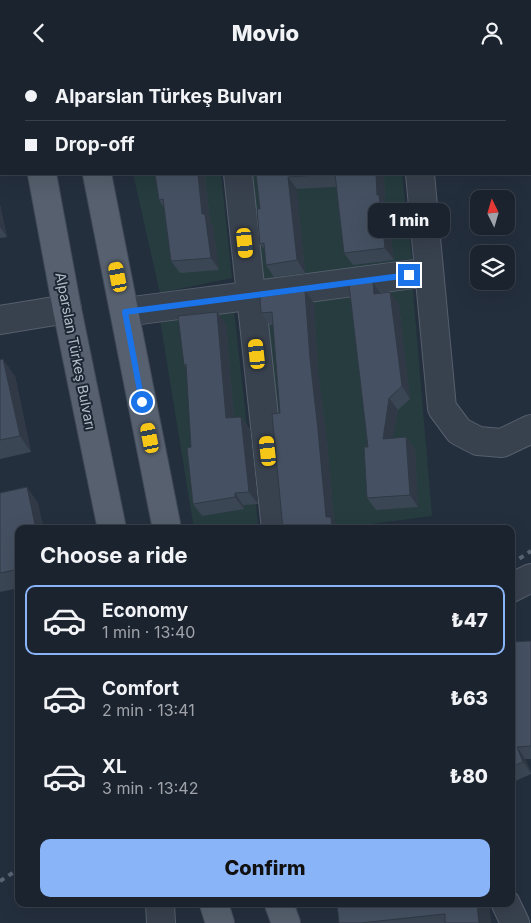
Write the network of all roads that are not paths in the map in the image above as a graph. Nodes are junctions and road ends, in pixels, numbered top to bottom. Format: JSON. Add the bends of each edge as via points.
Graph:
{"nodes":[{"id":1,"x":42,"y":175,"type":"edge"},
{"id":2,"x":98,"y":175,"type":"edge"},
{"id":3,"x":238,"y":175,"type":"edge"},
{"id":4,"x":420,"y":175,"type":"edge"},
{"id":5,"x":429,"y":272,"type":"junction"},
{"id":6,"x":251,"y":296,"type":"junction"},
{"id":7,"x":67,"y":309,"type":"junction"},
{"id":8,"x":125,"y":312,"type":"junction"},
{"id":9,"x":0,"y":320,"type":"edge"},
{"id":10,"x":531,"y":429,"type":"edge"},
{"id":11,"x":111,"y":525,"type":"edge"},
{"id":12,"x":166,"y":525,"type":"edge"},
{"id":13,"x":276,"y":525,"type":"edge"},
{"id":14,"x":531,"y":578,"type":"edge"},
{"id":15,"x":515,"y":586,"type":"edge"},
{"id":16,"x":160,"y":907,"type":"edge"},
{"id":17,"x":215,"y":907,"type":"edge"},
{"id":18,"x":280,"y":907,"type":"edge"},
{"id":19,"x":507,"y":907,"type":"edge"},
{"id":20,"x":161,"y":923,"type":"edge"},
{"id":21,"x":220,"y":923,"type":"edge"},
{"id":22,"x":286,"y":923,"type":"edge"},
{"id":23,"x":515,"y":923,"type":"edge"}],
"edges":[{"from":1,"to":7,"type":"main road","name":"Alparslan Türkeş Bulvarı"},
{"from":2,"to":8,"type":"main road"},
{"from":3,"to":6,"type":"street"},
{"from":4,"to":5,"type":"street"},
{"from":5,"to":6,"type":"street"},
{"from":5,"to":10,"type":"street","via":[[442,408],[459,431],[478,441],[502,443]]},
{"from":6,"to":8,"type":"street"},
{"from":6,"to":13,"type":"street"},
{"from":7,"to":9,"type":"street"},
{"from":7,"to":11,"type":"main road","name":"Alparslan Türkeş Bulvarı"},
{"from":8,"to":12,"type":"main road"},
{"from":14,"to":15,"type":"street"},
{"from":16,"to":20,"type":"street"},
{"from":17,"to":21,"type":"main road"},
{"from":18,"to":22,"type":"main road"},
{"from":19,"to":23,"type":"street"}]}
